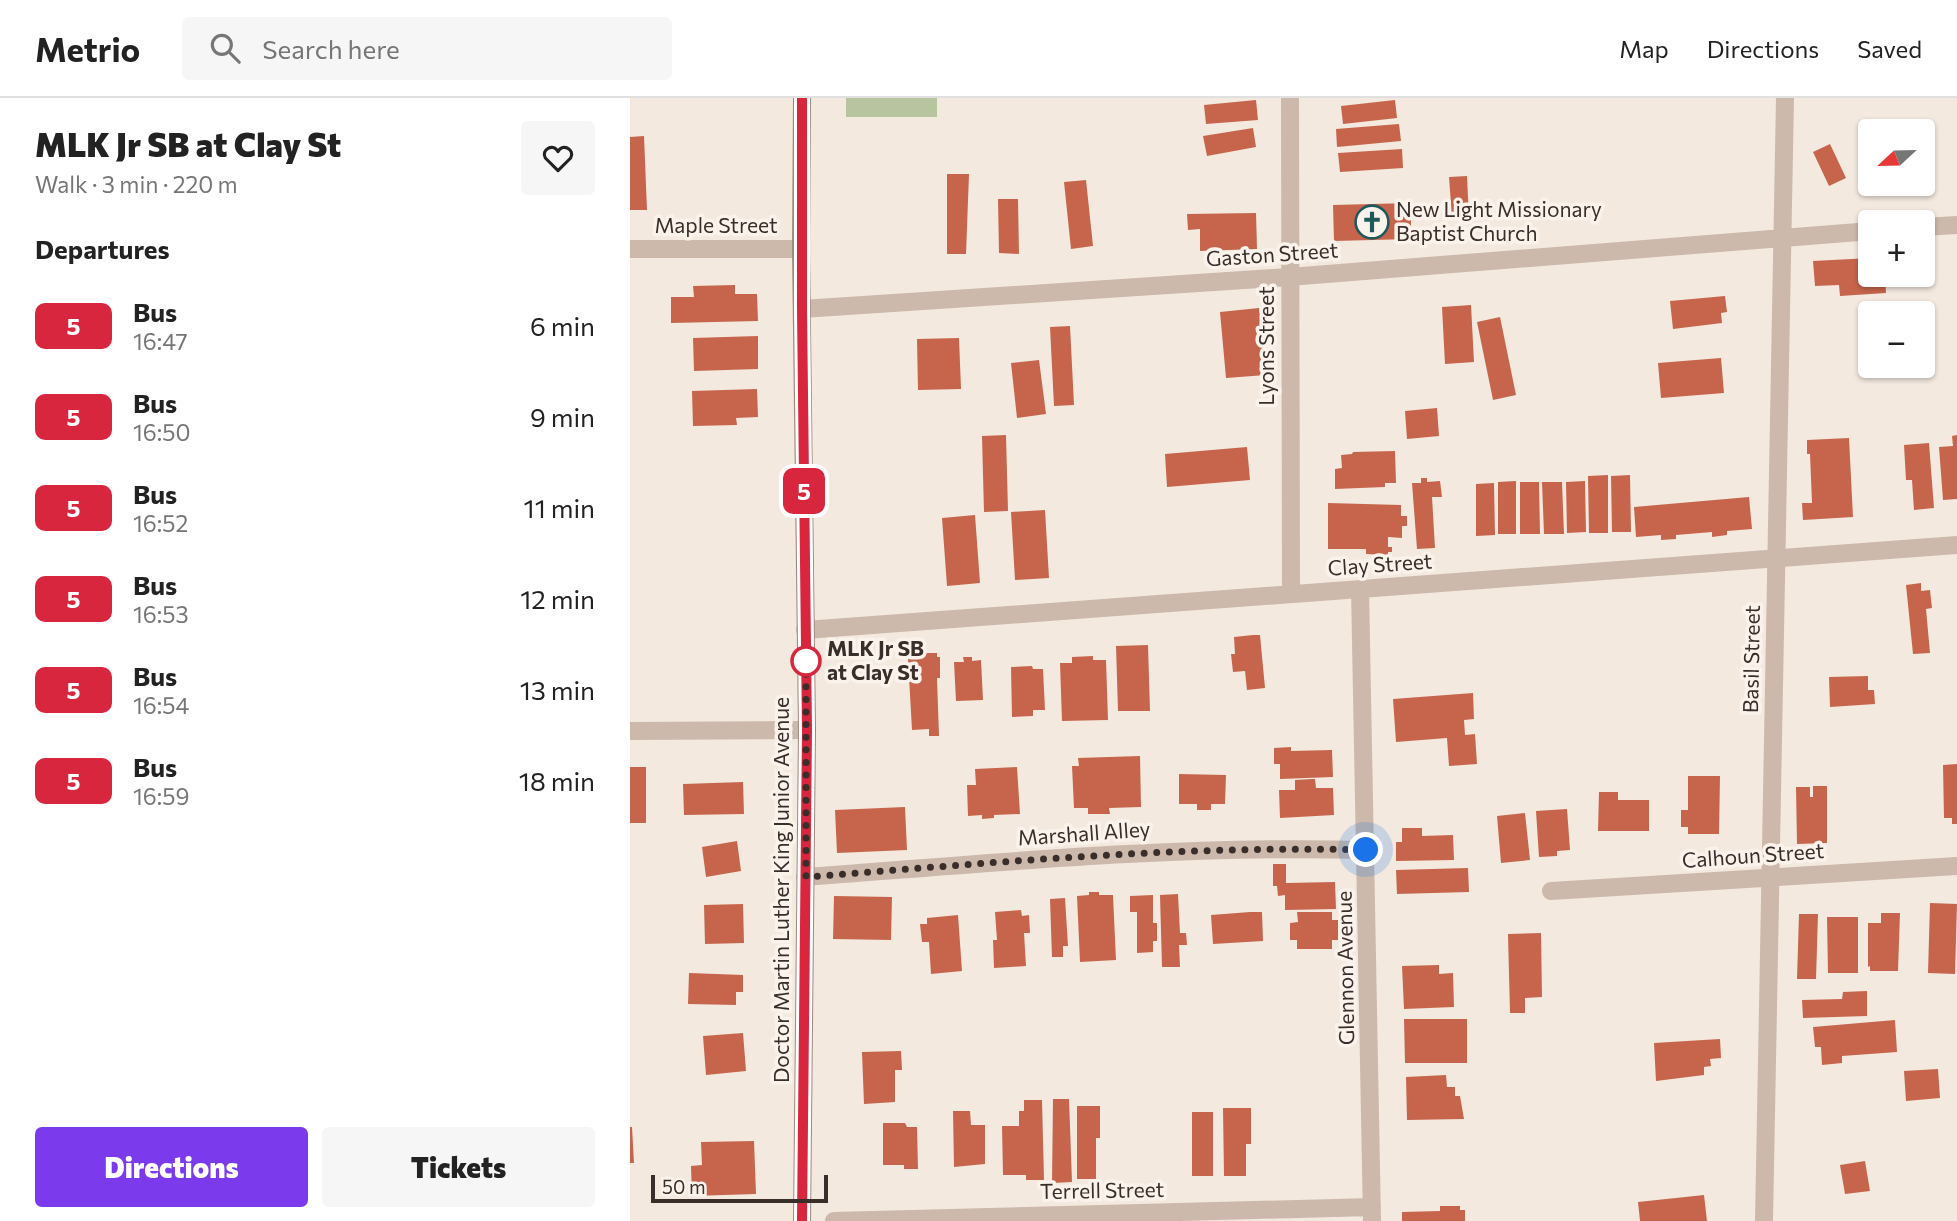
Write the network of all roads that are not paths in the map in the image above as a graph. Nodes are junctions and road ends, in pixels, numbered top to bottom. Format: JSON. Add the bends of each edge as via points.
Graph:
{"nodes":[{"id":1,"x":802,"y":98,"type":"edge"},
{"id":2,"x":1290,"y":98,"type":"edge"},
{"id":3,"x":1784,"y":98,"type":"edge"},
{"id":4,"x":1957,"y":225,"type":"edge"},
{"id":5,"x":1935,"y":226,"type":"edge"},
{"id":6,"x":1858,"y":232,"type":"edge"},
{"id":7,"x":1782,"y":238,"type":"junction"},
{"id":8,"x":630,"y":249,"type":"edge"},
{"id":9,"x":801,"y":249,"type":"junction"},
{"id":10,"x":1289,"y":277,"type":"junction"},
{"id":11,"x":802,"y":309,"type":"junction"},
{"id":12,"x":1957,"y":545,"type":"edge"},
{"id":13,"x":1777,"y":558,"type":"junction"},
{"id":14,"x":1360,"y":589,"type":"junction"},
{"id":15,"x":1291,"y":594,"type":"junction"},
{"id":16,"x":805,"y":630,"type":"junction"},
{"id":17,"x":807,"y":730,"type":"junction"},
{"id":18,"x":630,"y":731,"type":"edge"},
{"id":19,"x":1366,"y":850,"type":"junction"},
{"id":20,"x":1957,"y":866,"type":"edge"},
{"id":21,"x":806,"y":877,"type":"junction"},
{"id":22,"x":1770,"y":877,"type":"junction"},
{"id":23,"x":1551,"y":891,"type":"dead end"},
{"id":24,"x":1372,"y":1214,"type":"edge"},
{"id":25,"x":802,"y":1221,"type":"edge"},
{"id":26,"x":834,"y":1221,"type":"edge"},
{"id":27,"x":1764,"y":1221,"type":"edge"}],
"edges":[{"from":1,"to":9,"type":"main road","name":"Doctor Martin Luther King Junior Avenue"},
{"from":2,"to":10,"type":"street","name":"Lyons Street"},
{"from":3,"to":7,"type":"street","name":"Basil Street"},
{"from":4,"to":5,"type":"street"},
{"from":6,"to":7,"type":"street","name":"Gaston Street"},
{"from":7,"to":10,"type":"street","name":"Gaston Street"},
{"from":7,"to":13,"type":"street","name":"Basil Street"},
{"from":8,"to":9,"type":"street","name":"Maple Street"},
{"from":9,"to":11,"type":"main road","name":"Doctor Martin Luther King Junior Avenue"},
{"from":10,"to":11,"type":"street","name":"Gaston Street"},
{"from":10,"to":15,"type":"street","name":"Lyons Street"},
{"from":11,"to":16,"type":"main road","name":"Doctor Martin Luther King Junior Avenue"},
{"from":12,"to":13,"type":"street","name":"Clay Street"},
{"from":13,"to":14,"type":"street","name":"Clay Street"},
{"from":13,"to":22,"type":"street","name":"Basil Street"},
{"from":14,"to":15,"type":"street","name":"Clay Street"},
{"from":14,"to":19,"type":"street","name":"Glennon Avenue"},
{"from":15,"to":16,"type":"street","name":"Clay Street"},
{"from":16,"to":17,"type":"main road","name":"Doctor Martin Luther King Junior Avenue"},
{"from":17,"to":18,"type":"street"},
{"from":17,"to":21,"type":"main road","name":"Doctor Martin Luther King Junior Avenue"},
{"from":19,"to":21,"type":"street","name":"Marshall Alley","via":[[1273,848],[1103,855]]},
{"from":19,"to":24,"type":"street","name":"Glennon Avenue"},
{"from":20,"to":22,"type":"street","name":"Calhoun Street"},
{"from":21,"to":25,"type":"main road","name":"Doctor Martin Luther King Junior Avenue"},
{"from":22,"to":23,"type":"street","name":"Calhoun Street"},
{"from":22,"to":27,"type":"street","name":"Basil Street"},
{"from":24,"to":26,"type":"street","name":"Terrell Street"}]}
